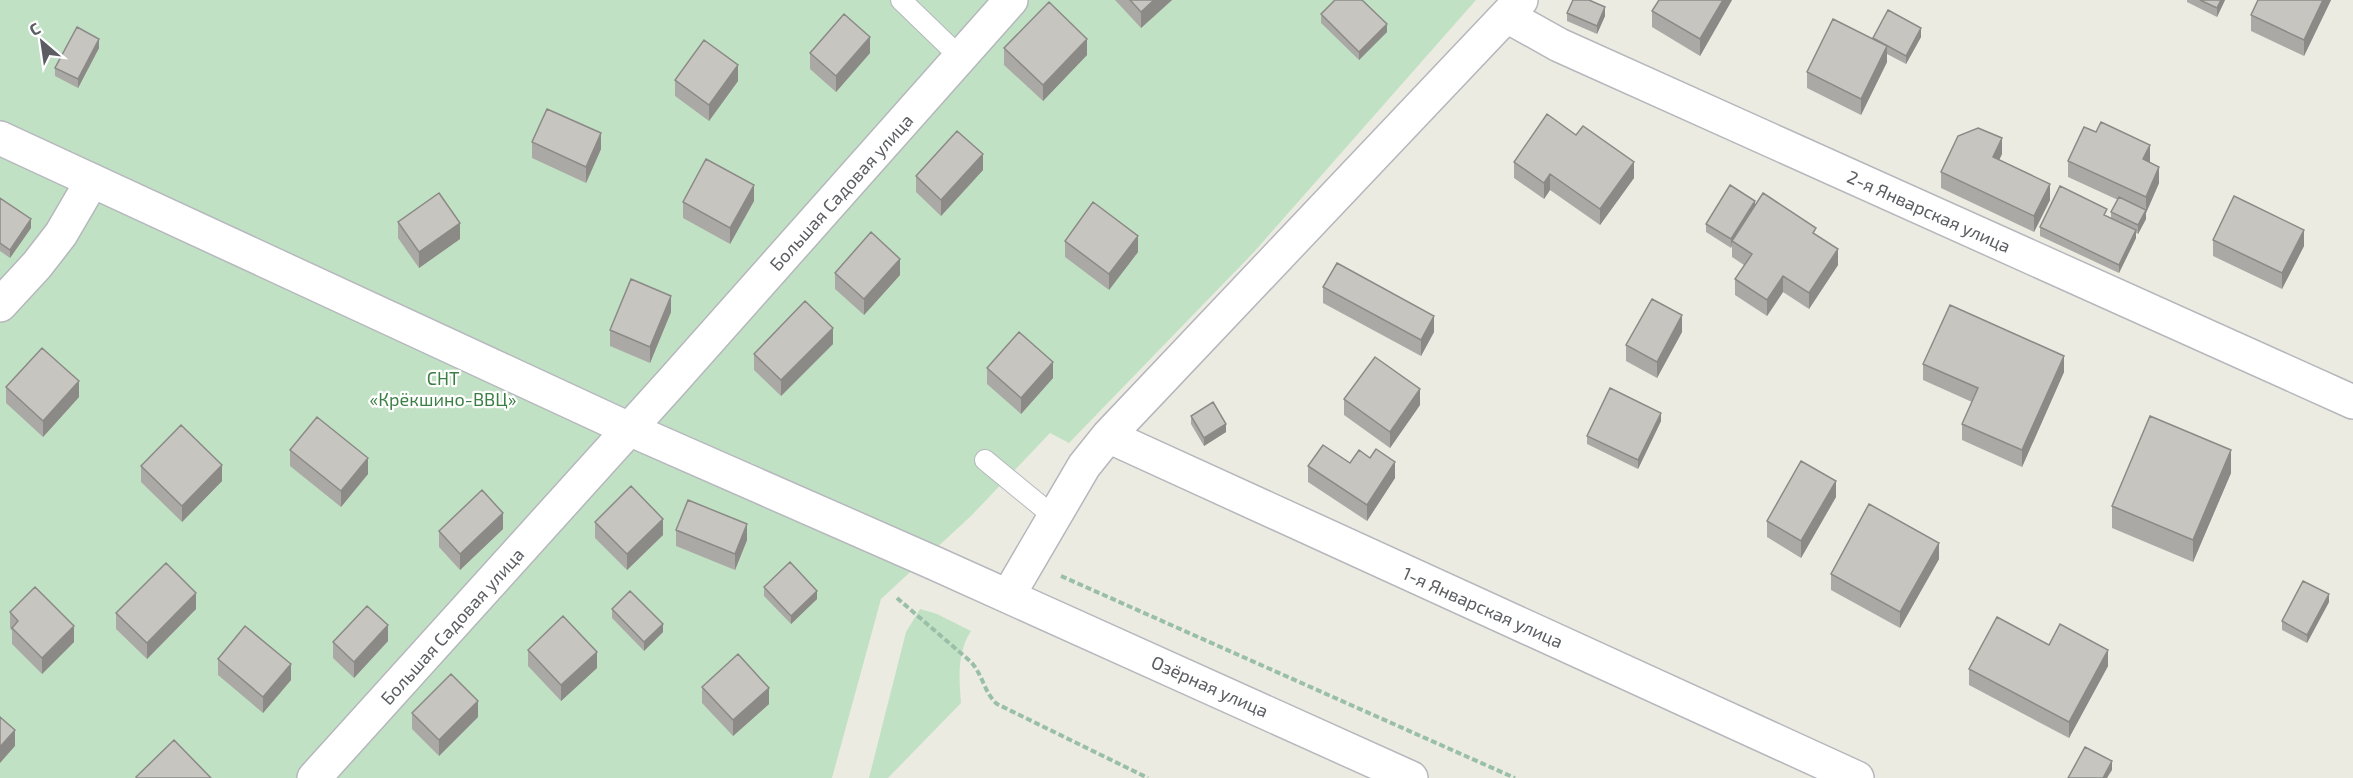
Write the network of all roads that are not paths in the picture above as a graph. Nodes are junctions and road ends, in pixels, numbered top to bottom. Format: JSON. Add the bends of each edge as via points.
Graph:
{"nodes":[{"id":1,"x":901,"y":0,"type":"edge"},
{"id":2,"x":1011,"y":0,"type":"edge"},
{"id":3,"x":1514,"y":8,"type":"edge"},
{"id":4,"x":961,"y":58,"type":"junction"},
{"id":5,"x":0,"y":138,"type":"edge"},
{"id":6,"x":92,"y":181,"type":"junction"},
{"id":7,"x":0,"y":305,"type":"edge"},
{"id":8,"x":2353,"y":402,"type":"edge"},
{"id":9,"x":629,"y":429,"type":"junction"},
{"id":10,"x":1108,"y":436,"type":"junction"},
{"id":11,"x":985,"y":460,"type":"dead end"},
{"id":12,"x":1053,"y":516,"type":"junction"},
{"id":13,"x":1008,"y":596,"type":"junction"},
{"id":14,"x":314,"y":778,"type":"edge"},
{"id":15,"x":1411,"y":778,"type":"edge"},
{"id":16,"x":1857,"y":778,"type":"edge"}],
"edges":[{"from":1,"to":4,"type":"lane"},
{"from":2,"to":4,"type":"street","name":"Большая Садовая улица"},
{"from":3,"to":8,"type":"street","name":"2-я Январская улица","via":[[1559,45]]},
{"from":3,"to":10,"type":"street"},
{"from":4,"to":9,"type":"street","name":"Большая Садовая улица"},
{"from":5,"to":6,"type":"street","name":"Озёрная улица"},
{"from":6,"to":7,"type":"street","via":[[61,234]]},
{"from":6,"to":9,"type":"street","name":"Озёрная улица"},
{"from":9,"to":13,"type":"street","name":"Озёрная улица"},
{"from":9,"to":14,"type":"street","name":"Большая Садовая улица"},
{"from":10,"to":12,"type":"street"},
{"from":10,"to":16,"type":"street","name":"1-я Январская улица"},
{"from":11,"to":12,"type":"lane"},
{"from":12,"to":13,"type":"street"},
{"from":13,"to":15,"type":"street","name":"Озёрная улица"}]}
